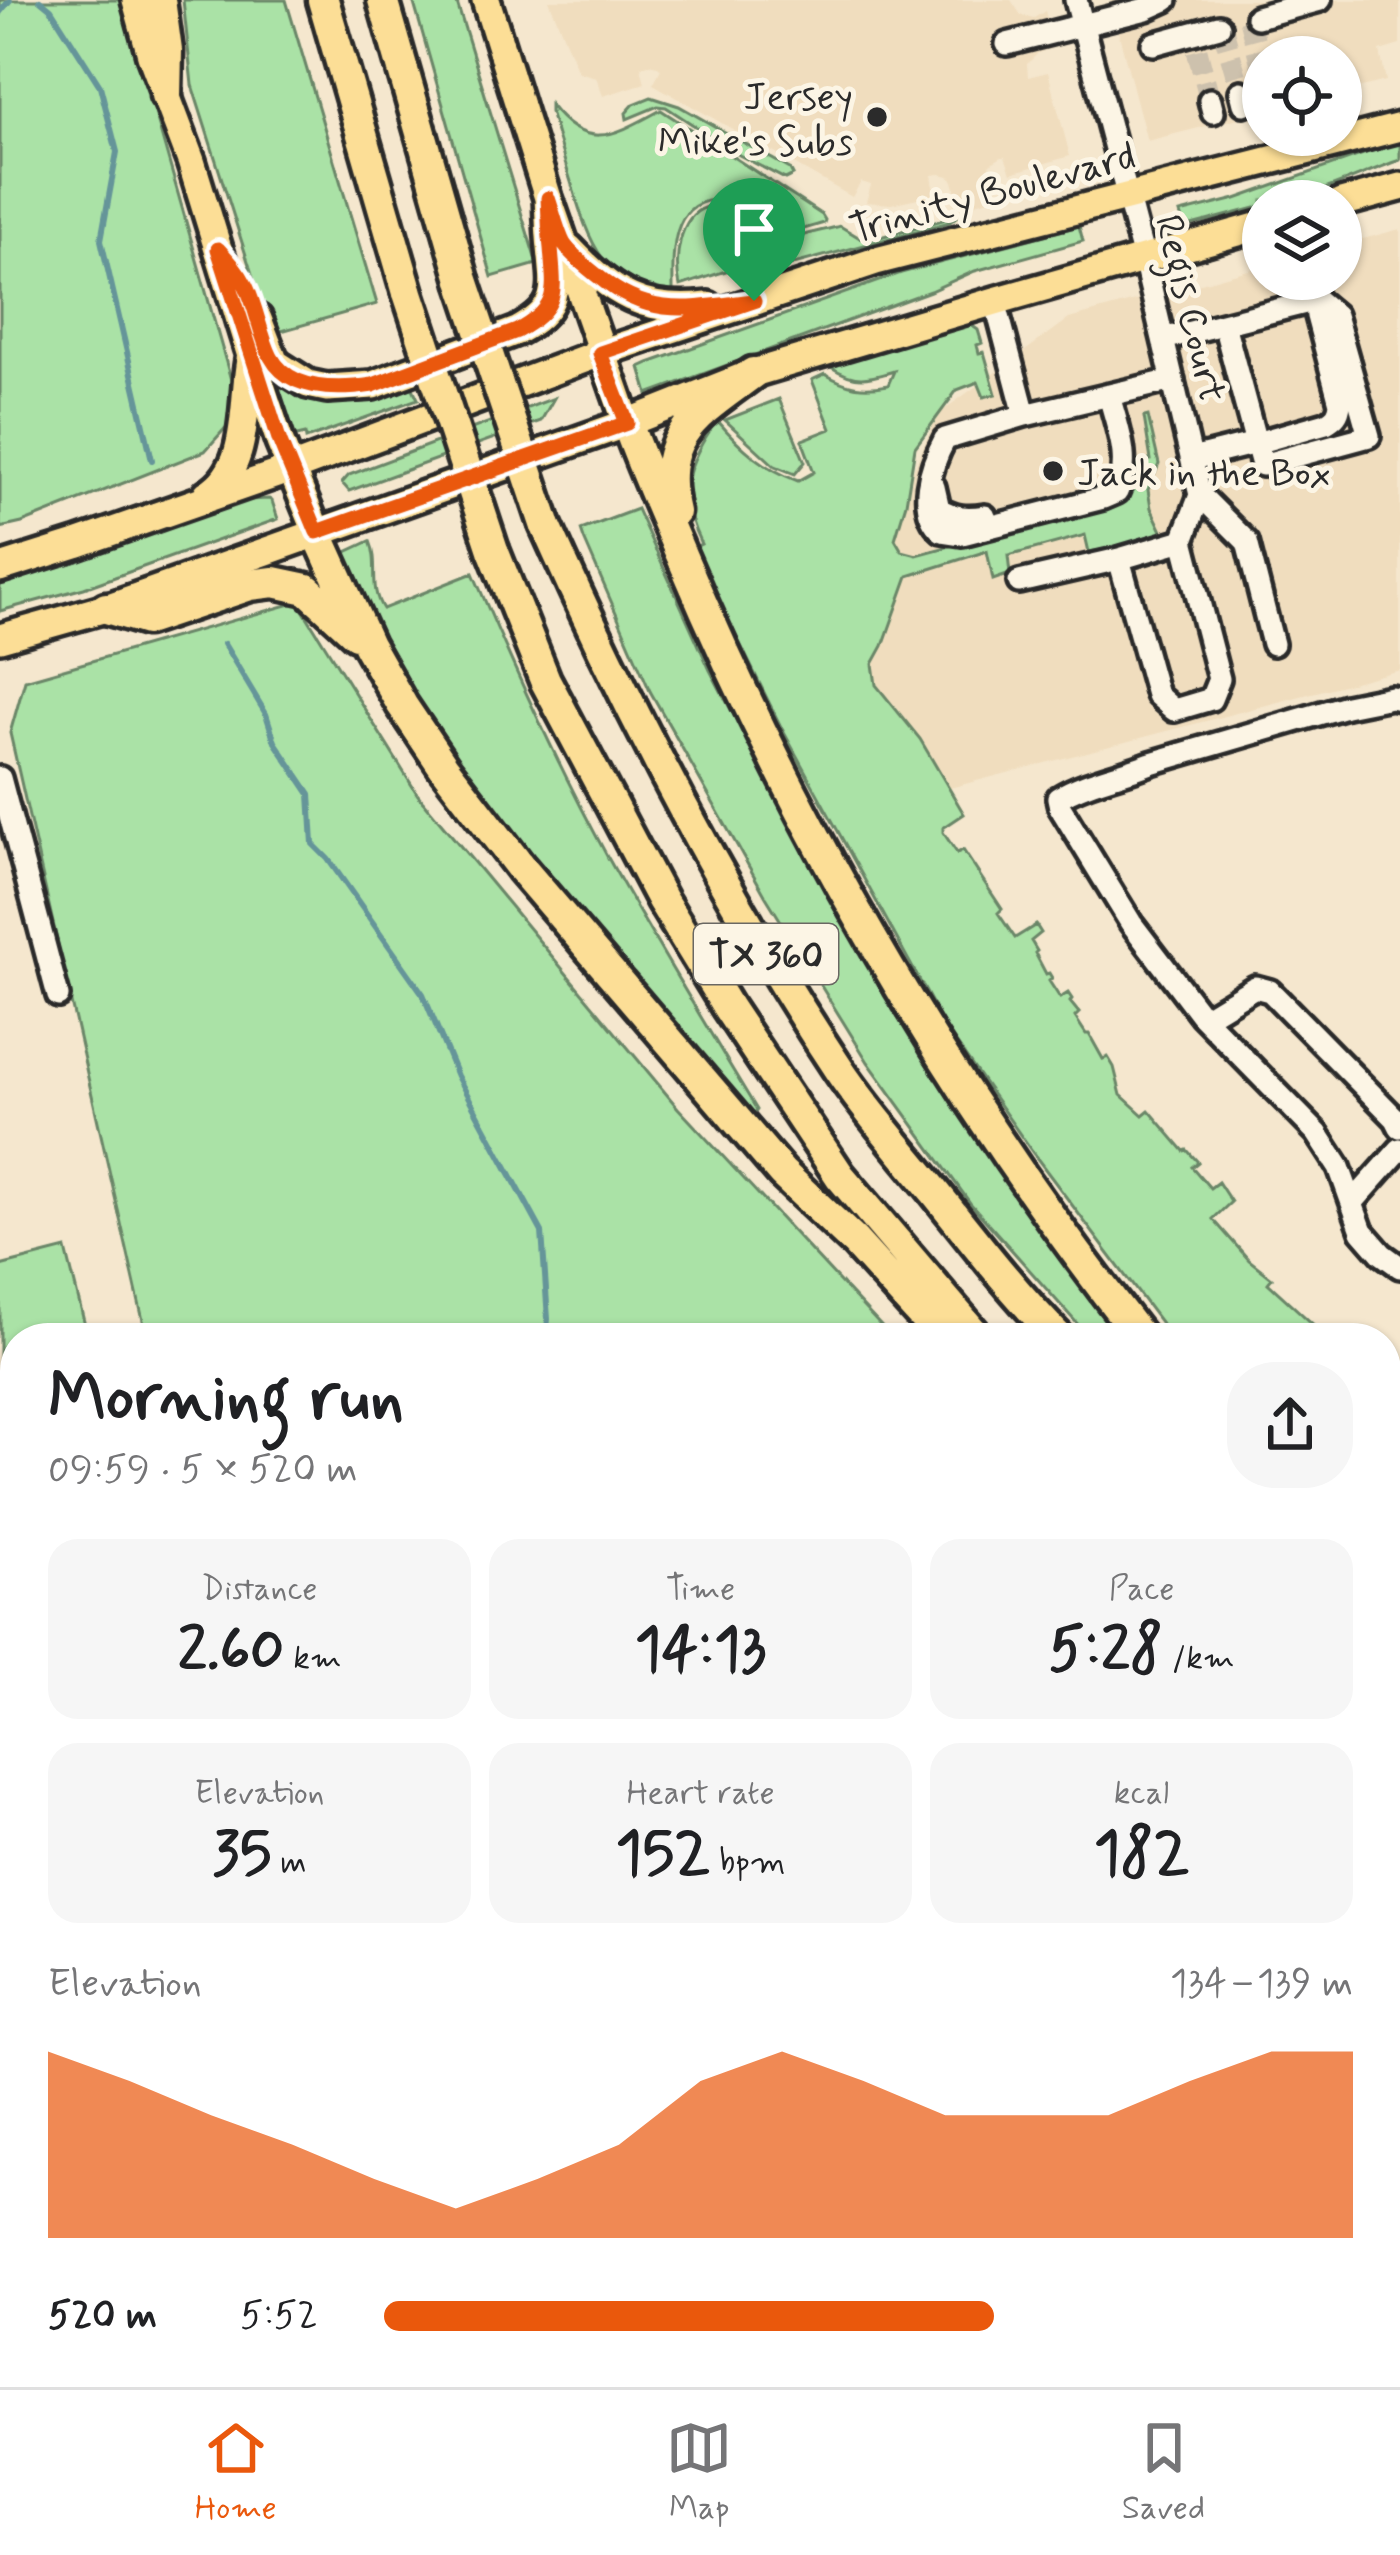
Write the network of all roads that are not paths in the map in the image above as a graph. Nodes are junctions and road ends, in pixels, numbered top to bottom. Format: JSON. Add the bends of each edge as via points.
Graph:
{"nodes":[{"id":1,"x":136,"y":0,"type":"edge"},
{"id":2,"x":160,"y":0,"type":"edge"},
{"id":3,"x":323,"y":0,"type":"edge"},
{"id":4,"x":383,"y":0,"type":"edge"},
{"id":5,"x":486,"y":0,"type":"edge"},
{"id":6,"x":1076,"y":0,"type":"edge"},
{"id":7,"x":1320,"y":0,"type":"edge"},
{"id":8,"x":1297,"y":4,"type":"edge"},
{"id":9,"x":1156,"y":5,"type":"edge"},
{"id":10,"x":1257,"y":17,"type":"dead end"},
{"id":11,"x":1082,"y":25,"type":"junction"},
{"id":12,"x":1219,"y":26,"type":"dead end"},
{"id":13,"x":1006,"y":44,"type":"dead end"},
{"id":14,"x":1153,"y":44,"type":"dead end"},
{"id":15,"x":166,"y":95,"type":"junction"},
{"id":16,"x":1400,"y":127,"type":"edge"},
{"id":17,"x":1400,"y":187,"type":"edge"},
{"id":18,"x":1127,"y":195,"type":"junction"},
{"id":19,"x":1362,"y":197,"type":"edge"},
{"id":20,"x":548,"y":198,"type":"junction"},
{"id":21,"x":1242,"y":231,"type":"edge"},
{"id":22,"x":564,"y":244,"type":"junction"},
{"id":23,"x":218,"y":249,"type":"junction"},
{"id":24,"x":1144,"y":259,"type":"junction"},
{"id":25,"x":1288,"y":300,"type":"edge"},
{"id":26,"x":1315,"y":300,"type":"edge"},
{"id":27,"x":1323,"y":300,"type":"edge"},
{"id":28,"x":754,"y":301,"type":"junction"},
{"id":29,"x":995,"y":301,"type":"junction"},
{"id":30,"x":1224,"y":324,"type":"junction"},
{"id":31,"x":1163,"y":339,"type":"junction"},
{"id":32,"x":600,"y":353,"type":"junction"},
{"id":33,"x":250,"y":356,"type":"junction"},
{"id":34,"x":753,"y":373,"type":"junction"},
{"id":35,"x":1173,"y":380,"type":"junction"},
{"id":36,"x":1109,"y":395,"type":"junction"},
{"id":37,"x":1025,"y":415,"type":"junction"},
{"id":38,"x":627,"y":423,"type":"junction"},
{"id":39,"x":1256,"y":443,"type":"junction"},
{"id":40,"x":1192,"y":460,"type":"junction"},
{"id":41,"x":291,"y":469,"type":"junction"},
{"id":42,"x":1200,"y":495,"type":"junction"},
{"id":43,"x":177,"y":509,"type":"junction"},
{"id":44,"x":317,"y":532,"type":"junction"},
{"id":45,"x":1183,"y":540,"type":"junction"},
{"id":46,"x":1119,"y":560,"type":"junction"},
{"id":47,"x":0,"y":568,"type":"edge"},
{"id":48,"x":688,"y":571,"type":"junction"},
{"id":49,"x":1019,"y":582,"type":"dead end"},
{"id":50,"x":106,"y":608,"type":"junction"},
{"id":51,"x":0,"y":638,"type":"edge"},
{"id":52,"x":1273,"y":644,"type":"dead end"},
{"id":53,"x":368,"y":645,"type":"junction"},
{"id":54,"x":1400,"y":699,"type":"edge"},
{"id":55,"x":0,"y":778,"type":"edge"},
{"id":56,"x":58,"y":996,"type":"dead end"},
{"id":57,"x":1204,"y":1018,"type":"junction"},
{"id":58,"x":1400,"y":1127,"type":"edge"},
{"id":59,"x":1400,"y":1149,"type":"edge"},
{"id":60,"x":1352,"y":1203,"type":"junction"},
{"id":61,"x":1400,"y":1267,"type":"edge"},
{"id":62,"x":928,"y":1323,"type":"edge"},
{"id":63,"x":965,"y":1323,"type":"edge"},
{"id":64,"x":1044,"y":1323,"type":"edge"},
{"id":65,"x":1130,"y":1323,"type":"edge"}],
"edges":[{"from":1,"to":15,"type":"main road"},
{"from":2,"to":15,"type":"highway"},
{"from":3,"to":63,"type":"highway","number":"TX 360","bridge":true,"via":[[408,293],[544,680],[728,1008],[840,1176]]},
{"from":4,"to":64,"type":"highway","number":"TX 360","bridge":true,"via":[[463,280],[545,524],[603,655],[675,796],[842,1074]]},
{"from":5,"to":20,"type":"main road"},
{"from":6,"to":11,"type":"street","name":"Regis Court"},
{"from":7,"to":8,"type":"street"},
{"from":8,"to":10,"type":"street"},
{"from":9,"to":11,"type":"street"},
{"from":11,"to":13,"type":"street"},
{"from":11,"to":18,"type":"street","name":"Regis Court"},
{"from":12,"to":14,"type":"street","via":[[1194,42]]},
{"from":15,"to":23,"type":"main road"},
{"from":16,"to":18,"type":"main road","name":"Trinity Boulevard"},
{"from":17,"to":19,"type":"main road"},
{"from":18,"to":24,"type":"street","name":"Regis Court"},
{"from":18,"to":28,"type":"main road","name":"Trinity Boulevard"},
{"from":20,"to":22,"type":"main road"},
{"from":20,"to":23,"type":"main road","via":[[556,279],[544,311],[517,331],[373,385],[308,384],[274,363],[246,286]]},
{"from":21,"to":24,"type":"main road"},
{"from":22,"to":28,"type":"main road","via":[[612,288],[653,307]]},
{"from":22,"to":32,"type":"main road"},
{"from":23,"to":33,"type":"main road"},
{"from":24,"to":29,"type":"main road"},
{"from":24,"to":31,"type":"street","name":"Regis Court"},
{"from":25,"to":30,"type":"street"},
{"from":26,"to":39,"type":"street","via":[[1340,403],[1334,418]]},
{"from":27,"to":39,"type":"street","via":[[1335,314],[1369,436],[1262,465]]},
{"from":28,"to":32,"type":"main road","name":"Trinity Boulevard"},
{"from":29,"to":34,"type":"main road"},
{"from":29,"to":37,"type":"street"},
{"from":30,"to":31,"type":"street"},
{"from":30,"to":39,"type":"street"},
{"from":31,"to":35,"type":"street","name":"Regis Court"},
{"from":32,"to":38,"type":"main road"},
{"from":32,"to":41,"type":"main road","name":"Trinity Boulevard"},
{"from":33,"to":41,"type":"main road"},
{"from":33,"to":43,"type":"main road","via":[[232,470]]},
{"from":34,"to":38,"type":"main road"},
{"from":34,"to":48,"type":"highway","via":[[695,416],[672,454],[671,498]]},
{"from":35,"to":36,"type":"street"},
{"from":35,"to":40,"type":"street","name":"Regis Court"},
{"from":36,"to":37,"type":"street"},
{"from":36,"to":37,"type":"street","via":[[1124,458],[1118,492],[962,534],[934,525],[926,499],[945,439]]},
{"from":38,"to":44,"type":"main road"},
{"from":38,"to":48,"type":"highway"},
{"from":39,"to":40,"type":"street"},
{"from":40,"to":42,"type":"street","name":"Regis Court"},
{"from":41,"to":43,"type":"main road","name":"Trinity Boulevard"},
{"from":41,"to":44,"type":"main road"},
{"from":42,"to":45,"type":"street"},
{"from":42,"to":52,"type":"street","via":[[1247,542]]},
{"from":43,"to":47,"type":"main road","name":"Trinity Boulevard"},
{"from":44,"to":50,"type":"main road"},
{"from":44,"to":53,"type":"highway"},
{"from":45,"to":46,"type":"street"},
{"from":45,"to":46,"type":"street","via":[[1219,679],[1211,698],[1174,710],[1157,695]]},
{"from":46,"to":49,"type":"street"},
{"from":48,"to":65,"type":"highway","via":[[783,776],[920,1019]]},
{"from":50,"to":51,"type":"main road"},
{"from":50,"to":53,"type":"highway","via":[[146,620],[274,582],[307,589]]},
{"from":53,"to":62,"type":"highway","via":[[520,868],[782,1172]]},
{"from":54,"to":57,"type":"street","via":[[1346,706],[1058,798],[1131,923]]},
{"from":55,"to":56,"type":"street"},
{"from":57,"to":58,"type":"street","via":[[1255,987],[1270,991]]},
{"from":57,"to":60,"type":"street","via":[[1317,1133]]},
{"from":59,"to":60,"type":"street"},
{"from":60,"to":61,"type":"street","via":[[1361,1231]]}]}
